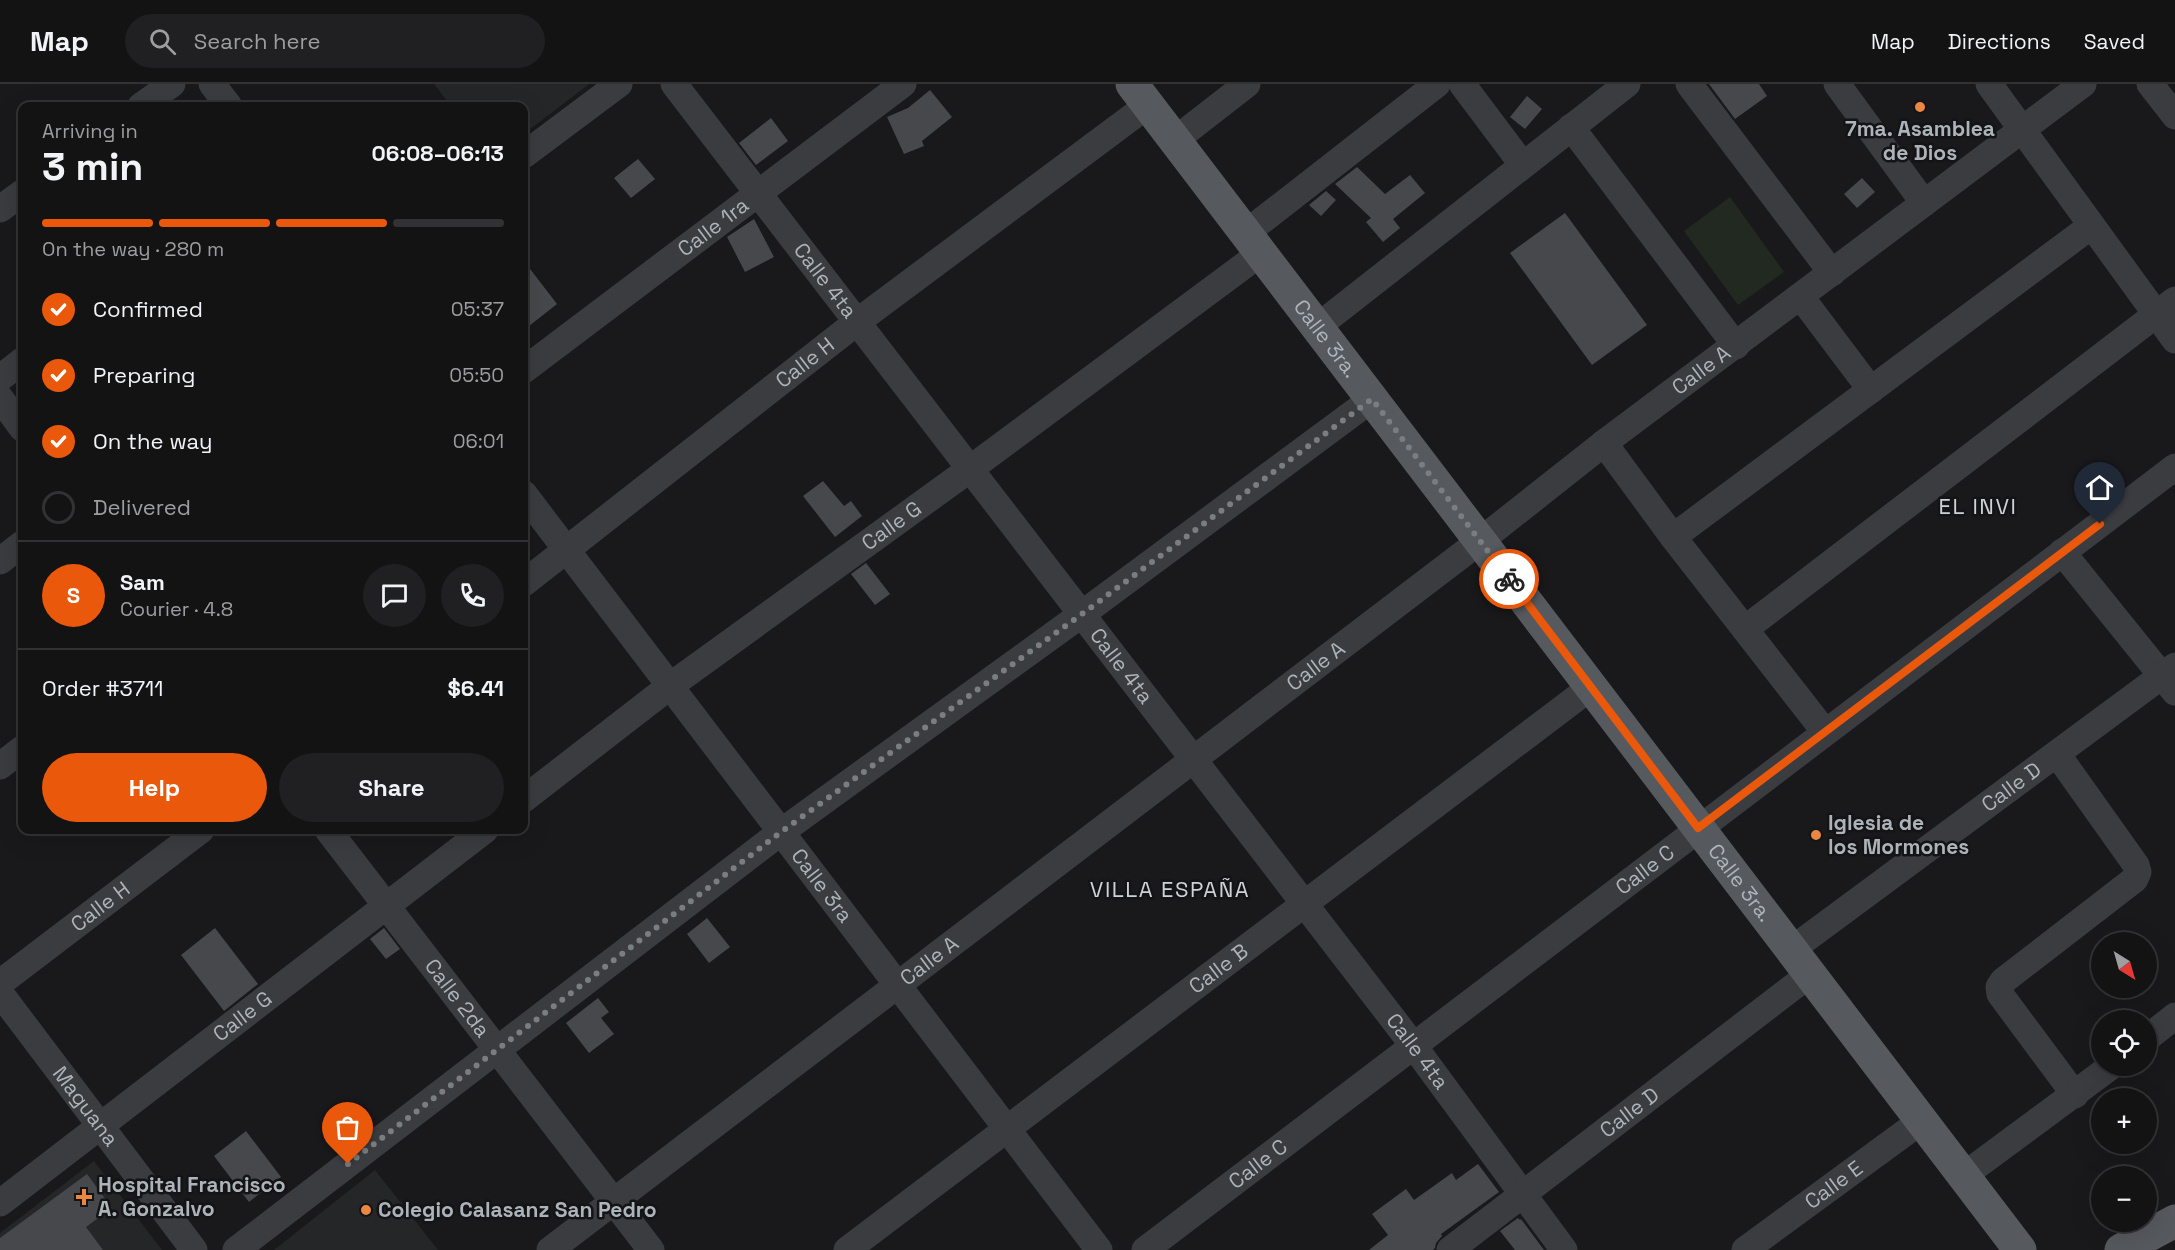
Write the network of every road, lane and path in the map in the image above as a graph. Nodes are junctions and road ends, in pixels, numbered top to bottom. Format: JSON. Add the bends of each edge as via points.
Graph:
{"nodes":[{"id":1,"x":172,"y":84,"type":"edge"},
{"id":2,"x":212,"y":84,"type":"edge"},
{"id":3,"x":619,"y":84,"type":"edge"},
{"id":4,"x":674,"y":84,"type":"edge"},
{"id":5,"x":903,"y":84,"type":"edge"},
{"id":6,"x":1247,"y":84,"type":"edge"},
{"id":7,"x":1437,"y":84,"type":"edge"},
{"id":8,"x":1462,"y":84,"type":"edge"},
{"id":9,"x":1627,"y":84,"type":"edge"},
{"id":10,"x":1689,"y":84,"type":"edge"},
{"id":11,"x":1837,"y":84,"type":"edge"},
{"id":12,"x":1989,"y":84,"type":"edge"},
{"id":13,"x":2083,"y":84,"type":"edge"},
{"id":14,"x":2150,"y":84,"type":"edge"},
{"id":15,"x":1140,"y":94,"type":"edge"},
{"id":16,"x":147,"y":102,"type":"edge"},
{"id":17,"x":226,"y":102,"type":"edge"},
{"id":18,"x":2175,"y":116,"type":"edge"},
{"id":19,"x":1571,"y":127,"type":"junction"},
{"id":20,"x":2021,"y":129,"type":"junction"},
{"id":21,"x":1175,"y":140,"type":"junction"},
{"id":22,"x":528,"y":153,"type":"edge"},
{"id":23,"x":1522,"y":164,"type":"junction"},
{"id":24,"x":758,"y":193,"type":"junction"},
{"id":25,"x":18,"y":196,"type":"edge"},
{"id":26,"x":1924,"y":203,"type":"junction"},
{"id":27,"x":0,"y":209,"type":"edge"},
{"id":28,"x":2091,"y":226,"type":"junction"},
{"id":29,"x":1253,"y":243,"type":"junction"},
{"id":30,"x":1832,"y":273,"type":"junction"},
{"id":31,"x":1801,"y":297,"type":"junction"},
{"id":32,"x":2165,"y":307,"type":"edge"},
{"id":33,"x":857,"y":322,"type":"junction"},
{"id":34,"x":1317,"y":327,"type":"junction"},
{"id":35,"x":2175,"y":340,"type":"edge"},
{"id":36,"x":1736,"y":346,"type":"junction"},
{"id":37,"x":18,"y":364,"type":"edge"},
{"id":38,"x":528,"y":367,"type":"edge"},
{"id":39,"x":0,"y":378,"type":"edge"},
{"id":40,"x":1871,"y":390,"type":"junction"},
{"id":41,"x":0,"y":398,"type":"edge"},
{"id":42,"x":1372,"y":399,"type":"junction"},
{"id":43,"x":18,"y":423,"type":"edge"},
{"id":44,"x":1604,"y":443,"type":"junction"},
{"id":45,"x":2175,"y":467,"type":"edge"},
{"id":46,"x":970,"y":469,"type":"junction"},
{"id":47,"x":528,"y":499,"type":"edge"},
{"id":48,"x":1673,"y":537,"type":"junction"},
{"id":49,"x":1480,"y":541,"type":"junction"},
{"id":50,"x":18,"y":547,"type":"edge"},
{"id":51,"x":566,"y":550,"type":"junction"},
{"id":52,"x":2062,"y":552,"type":"junction"},
{"id":53,"x":0,"y":561,"type":"edge"},
{"id":54,"x":528,"y":580,"type":"edge"},
{"id":55,"x":1082,"y":614,"type":"junction"},
{"id":56,"x":1745,"y":629,"type":"junction"},
{"id":57,"x":2171,"y":678,"type":"edge"},
{"id":58,"x":670,"y":686,"type":"junction"},
{"id":59,"x":1591,"y":687,"type":"junction"},
{"id":60,"x":1825,"y":732,"type":"junction"},
{"id":61,"x":18,"y":752,"type":"edge"},
{"id":62,"x":2056,"y":754,"type":"junction"},
{"id":63,"x":1193,"y":759,"type":"junction"},
{"id":64,"x":0,"y":766,"type":"edge"},
{"id":65,"x":528,"y":797,"type":"edge"},
{"id":66,"x":1698,"y":828,"type":"junction"},
{"id":67,"x":781,"y":832,"type":"junction"},
{"id":68,"x":196,"y":834,"type":"edge"},
{"id":69,"x":331,"y":834,"type":"edge"},
{"id":70,"x":480,"y":834,"type":"edge"},
{"id":71,"x":1304,"y":904,"type":"junction"},
{"id":72,"x":387,"y":905,"type":"junction"},
{"id":73,"x":1801,"y":962,"type":"junction"},
{"id":74,"x":0,"y":983,"type":"edge"},
{"id":75,"x":897,"y":985,"type":"junction"},
{"id":76,"x":0,"y":993,"type":"edge"},
{"id":77,"x":2175,"y":1016,"type":"edge"},
{"id":78,"x":2157,"y":1030,"type":"edge"},
{"id":79,"x":1413,"y":1046,"type":"junction"},
{"id":80,"x":498,"y":1050,"type":"junction"},
{"id":81,"x":2099,"y":1076,"type":"edge"},
{"id":82,"x":2075,"y":1095,"type":"junction"},
{"id":83,"x":1921,"y":1120,"type":"junction"},
{"id":84,"x":98,"y":1125,"type":"junction"},
{"id":85,"x":1006,"y":1129,"type":"junction"},
{"id":86,"x":1963,"y":1176,"type":"junction"},
{"id":87,"x":1522,"y":1195,"type":"junction"},
{"id":88,"x":613,"y":1202,"type":"junction"},
{"id":89,"x":0,"y":1203,"type":"edge"},
{"id":90,"x":2175,"y":1221,"type":"edge"},
{"id":91,"x":194,"y":1250,"type":"edge"},
{"id":92,"x":236,"y":1250,"type":"edge"},
{"id":93,"x":550,"y":1250,"type":"edge"},
{"id":94,"x":651,"y":1250,"type":"edge"},
{"id":95,"x":847,"y":1250,"type":"edge"},
{"id":96,"x":1099,"y":1250,"type":"edge"},
{"id":97,"x":1145,"y":1250,"type":"edge"},
{"id":98,"x":1450,"y":1250,"type":"edge"},
{"id":99,"x":1564,"y":1250,"type":"edge"},
{"id":100,"x":1745,"y":1250,"type":"edge"},
{"id":101,"x":2020,"y":1250,"type":"edge"},
{"id":102,"x":2121,"y":1250,"type":"edge"}],
"edges":[{"from":1,"to":16,"type":"street"},
{"from":2,"to":17,"type":"street"},
{"from":3,"to":22,"type":"street"},
{"from":4,"to":24,"type":"street","name":"Calle 4ta"},
{"from":5,"to":24,"type":"street","name":"Calle 1ra"},
{"from":6,"to":21,"type":"street"},
{"from":7,"to":29,"type":"street","name":"Calle G"},
{"from":8,"to":23,"type":"street"},
{"from":9,"to":19,"type":"street"},
{"from":10,"to":30,"type":"street"},
{"from":11,"to":26,"type":"street"},
{"from":12,"to":20,"type":"street"},
{"from":13,"to":20,"type":"street","name":"Calle A"},
{"from":14,"to":18,"type":"street"},
{"from":15,"to":21,"type":"main road","name":"Calle 3ra."},
{"from":15,"to":33,"type":"street","name":"Calle H"},
{"from":19,"to":23,"type":"street"},
{"from":19,"to":36,"type":"street"},
{"from":20,"to":26,"type":"street","name":"Calle A"},
{"from":20,"to":28,"type":"street"},
{"from":21,"to":29,"type":"main road","name":"Calle 3ra."},
{"from":23,"to":34,"type":"street"},
{"from":24,"to":33,"type":"street","name":"Calle 4ta"},
{"from":24,"to":38,"type":"street","name":"Calle 1ra"},
{"from":25,"to":27,"type":"street"},
{"from":26,"to":30,"type":"street","name":"Calle A"},
{"from":28,"to":32,"type":"street"},
{"from":28,"to":40,"type":"street"},
{"from":29,"to":34,"type":"main road","name":"Calle 3ra."},
{"from":29,"to":46,"type":"street","name":"Calle G"},
{"from":30,"to":31,"type":"street","name":"Calle A"},
{"from":31,"to":36,"type":"street","name":"Calle A"},
{"from":31,"to":40,"type":"street"},
{"from":32,"to":35,"type":"street"},
{"from":32,"to":56,"type":"street"},
{"from":33,"to":46,"type":"street","name":"Calle 4ta"},
{"from":33,"to":51,"type":"street","name":"Calle H"},
{"from":34,"to":42,"type":"main road","name":"Calle 3ra."},
{"from":36,"to":44,"type":"street","name":"Calle A"},
{"from":37,"to":39,"type":"street"},
{"from":40,"to":48,"type":"street"},
{"from":41,"to":43,"type":"street"},
{"from":42,"to":49,"type":"main road","name":"Calle 3ra."},
{"from":42,"to":55,"type":"street"},
{"from":44,"to":48,"type":"street"},
{"from":44,"to":49,"type":"street","name":"Calle A"},
{"from":45,"to":52,"type":"street","name":"Calle C"},
{"from":46,"to":55,"type":"street","name":"Calle 4ta"},
{"from":46,"to":58,"type":"street","name":"Calle G"},
{"from":47,"to":51,"type":"street","name":"Calle 3ra"},
{"from":48,"to":56,"type":"street"},
{"from":49,"to":59,"type":"main road","name":"Calle 3ra."},
{"from":49,"to":63,"type":"street","name":"Calle A"},
{"from":50,"to":53,"type":"street"},
{"from":51,"to":54,"type":"street","name":"Calle H"},
{"from":51,"to":58,"type":"street","name":"Calle 3ra"},
{"from":52,"to":57,"type":"street"},
{"from":52,"to":60,"type":"street","name":"Calle C"},
{"from":55,"to":63,"type":"street","name":"Calle 4ta"},
{"from":55,"to":67,"type":"street"},
{"from":56,"to":60,"type":"street"},
{"from":57,"to":62,"type":"street","name":"Calle D"},
{"from":58,"to":65,"type":"street","name":"Calle G"},
{"from":58,"to":67,"type":"street","name":"Calle 3ra"},
{"from":59,"to":66,"type":"main road","name":"Calle 3ra."},
{"from":59,"to":71,"type":"street","name":"Calle B"},
{"from":60,"to":66,"type":"street","name":"Calle C"},
{"from":61,"to":64,"type":"street"},
{"from":62,"to":73,"type":"street","name":"Calle D"},
{"from":62,"to":82,"type":"street","via":[[2138,872],[2135,879],[2000,987],[2000,994]]},
{"from":63,"to":71,"type":"street","name":"Calle 4ta"},
{"from":63,"to":75,"type":"street","name":"Calle A"},
{"from":66,"to":73,"type":"main road","name":"Calle 3ra."},
{"from":66,"to":79,"type":"street","name":"Calle C"},
{"from":67,"to":75,"type":"street","name":"Calle 3ra"},
{"from":67,"to":80,"type":"street"},
{"from":68,"to":74,"type":"street","name":"Calle H"},
{"from":69,"to":72,"type":"street","name":"Calle 2da"},
{"from":70,"to":72,"type":"street","name":"Calle G"},
{"from":71,"to":79,"type":"street","name":"Calle 4ta"},
{"from":71,"to":85,"type":"street","name":"Calle B"},
{"from":72,"to":80,"type":"street","name":"Calle 2da"},
{"from":72,"to":84,"type":"street","name":"Calle G"},
{"from":73,"to":83,"type":"main road","name":"Calle 3ra."},
{"from":73,"to":87,"type":"street","name":"Calle D"},
{"from":75,"to":85,"type":"street","name":"Calle 3ra"},
{"from":75,"to":88,"type":"street","name":"Calle A"},
{"from":76,"to":84,"type":"street","name":"Maguana"},
{"from":77,"to":78,"type":"street"},
{"from":79,"to":87,"type":"street","name":"Calle 4ta"},
{"from":79,"to":97,"type":"street","name":"Calle C"},
{"from":80,"to":88,"type":"street","name":"Calle 2da"},
{"from":80,"to":92,"type":"street"},
{"from":81,"to":82,"type":"street"},
{"from":82,"to":86,"type":"street"},
{"from":83,"to":86,"type":"main road","name":"Calle 3ra."},
{"from":83,"to":100,"type":"street","name":"Calle E"},
{"from":84,"to":89,"type":"street","name":"Calle G"},
{"from":84,"to":91,"type":"street","name":"Maguana"},
{"from":85,"to":95,"type":"street","name":"Calle B"},
{"from":85,"to":96,"type":"street","name":"Calle 3ra"},
{"from":86,"to":101,"type":"main road","name":"Calle 3ra."},
{"from":87,"to":98,"type":"street","name":"Calle D"},
{"from":87,"to":99,"type":"street","name":"Calle 4ta"},
{"from":88,"to":93,"type":"street","name":"Calle A"},
{"from":88,"to":94,"type":"street","name":"Calle 2da"},
{"from":90,"to":102,"type":"main road"}]}
